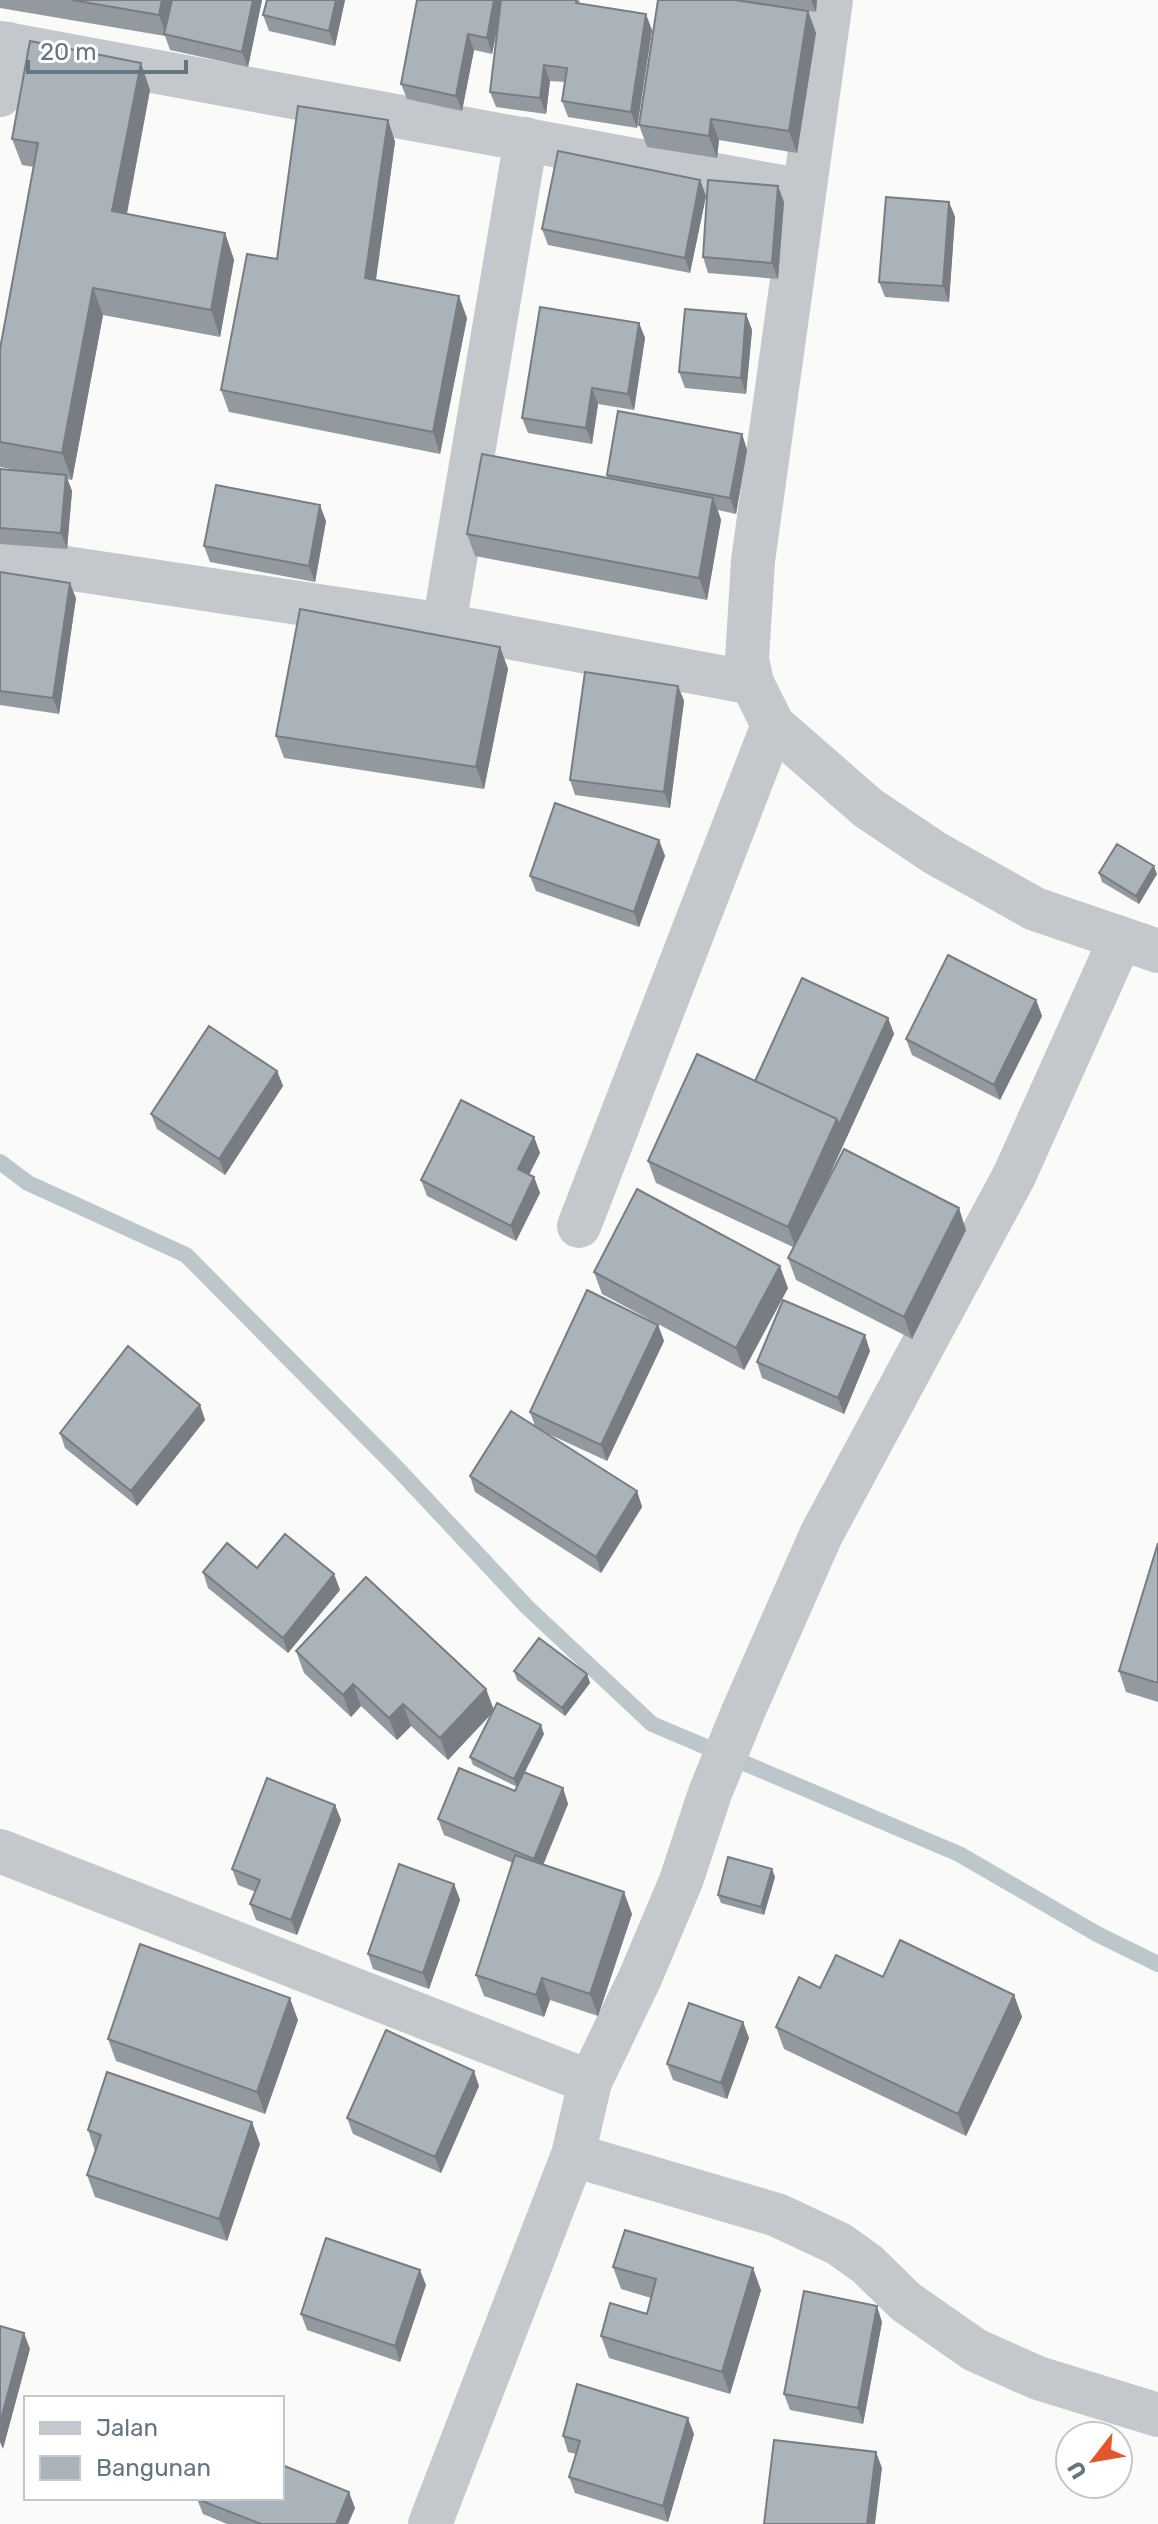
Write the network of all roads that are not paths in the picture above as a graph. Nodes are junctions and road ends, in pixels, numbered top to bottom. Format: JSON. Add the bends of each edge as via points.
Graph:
{"nodes":[{"id":1,"x":831,"y":0,"type":"edge"},
{"id":2,"x":4,"y":43,"type":"edge"},
{"id":3,"x":0,"y":95,"type":"edge"},
{"id":4,"x":526,"y":139,"type":"junction"},
{"id":5,"x":803,"y":191,"type":"junction"},
{"id":6,"x":0,"y":558,"type":"edge"},
{"id":7,"x":444,"y":625,"type":"junction"},
{"id":8,"x":752,"y":683,"type":"junction"},
{"id":9,"x":773,"y":725,"type":"junction"},
{"id":10,"x":1139,"y":945,"type":"edge"},
{"id":11,"x":579,"y":1226,"type":"dead end"},
{"id":12,"x":0,"y":1851,"type":"edge"},
{"id":13,"x":590,"y":2082,"type":"junction"},
{"id":14,"x":573,"y":2155,"type":"junction"},
{"id":15,"x":1158,"y":2415,"type":"edge"},
{"id":16,"x":430,"y":2524,"type":"edge"}],
"edges":[{"from":1,"to":5,"type":"street"},
{"from":2,"to":3,"type":"street"},
{"from":2,"to":4,"type":"street"},
{"from":4,"to":5,"type":"street"},
{"from":4,"to":7,"type":"street"},
{"from":5,"to":8,"type":"street","via":[[753,561],[747,659]]},
{"from":6,"to":7,"type":"street"},
{"from":7,"to":8,"type":"street"},
{"from":8,"to":9,"type":"street"},
{"from":9,"to":10,"type":"street","via":[[868,808],[935,853],[1035,909]]},
{"from":9,"to":11,"type":"street"},
{"from":10,"to":13,"type":"street","via":[[821,1535],[743,1712],[640,1978]]},
{"from":12,"to":13,"type":"street"},
{"from":13,"to":14,"type":"street"},
{"from":14,"to":15,"type":"street","via":[[777,2215],[839,2244],[906,2302],[975,2350],[1038,2378]]},
{"from":14,"to":16,"type":"street"}]}
